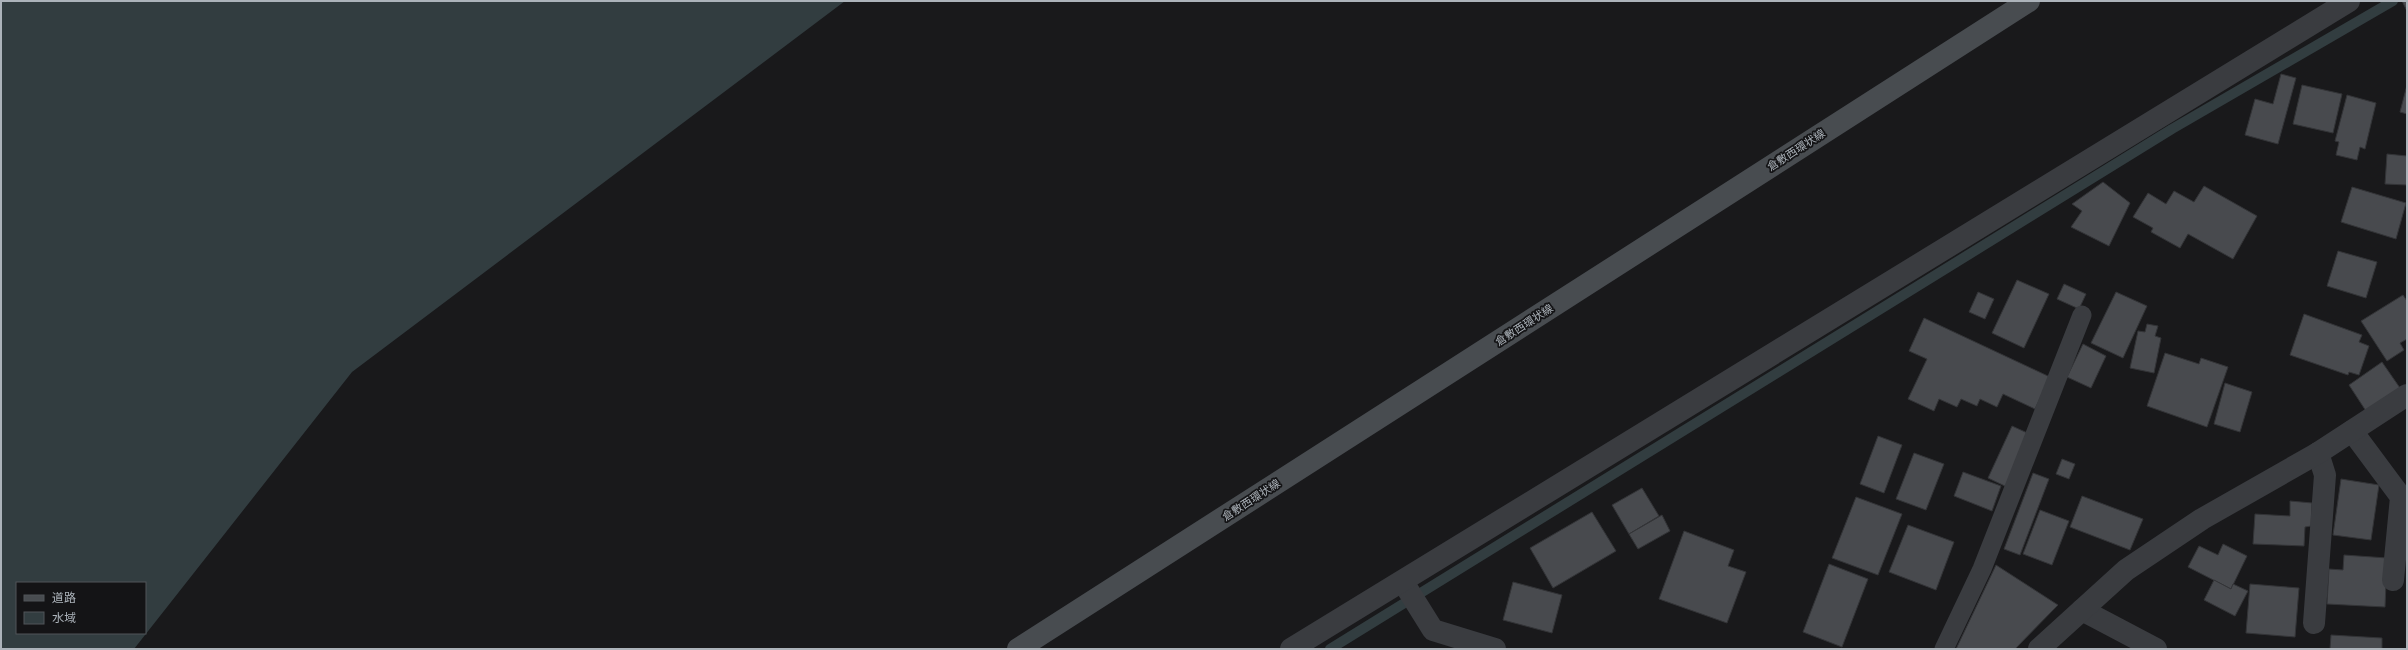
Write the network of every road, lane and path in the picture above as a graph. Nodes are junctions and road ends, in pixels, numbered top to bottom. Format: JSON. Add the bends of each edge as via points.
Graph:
{"nodes":[{"id":1,"x":2029,"y":1,"type":"edge"},
{"id":2,"x":2349,"y":1,"type":"edge"},
{"id":3,"x":2082,"y":315,"type":"dead end"},
{"id":4,"x":2407,"y":396,"type":"edge"},
{"id":5,"x":2352,"y":431,"type":"junction"},
{"id":6,"x":2318,"y":453,"type":"junction"},
{"id":7,"x":2393,"y":580,"type":"dead end"},
{"id":8,"x":1409,"y":593,"type":"junction"},
{"id":9,"x":2082,"y":610,"type":"junction"},
{"id":10,"x":2314,"y":623,"type":"dead end"},
{"id":11,"x":1018,"y":649,"type":"edge"},
{"id":12,"x":1291,"y":649,"type":"edge"},
{"id":13,"x":1495,"y":649,"type":"edge"},
{"id":14,"x":1944,"y":649,"type":"edge"},
{"id":15,"x":2039,"y":649,"type":"edge"},
{"id":16,"x":2156,"y":649,"type":"edge"}],
"edges":[{"from":1,"to":11,"type":"main road","name":"倉敷西環状線"},
{"from":2,"to":8,"type":"street"},
{"from":3,"to":14,"type":"lane","via":[[1982,568]]},
{"from":4,"to":5,"type":"street"},
{"from":5,"to":6,"type":"street"},
{"from":5,"to":7,"type":"street","via":[[2401,497]]},
{"from":6,"to":9,"type":"street","via":[[2202,519],[2126,570]]},
{"from":6,"to":10,"type":"street","via":[[2324,475]]},
{"from":8,"to":12,"type":"street"},
{"from":8,"to":13,"type":"street","via":[[1432,630]]},
{"from":9,"to":15,"type":"street"},
{"from":9,"to":16,"type":"street"}]}
